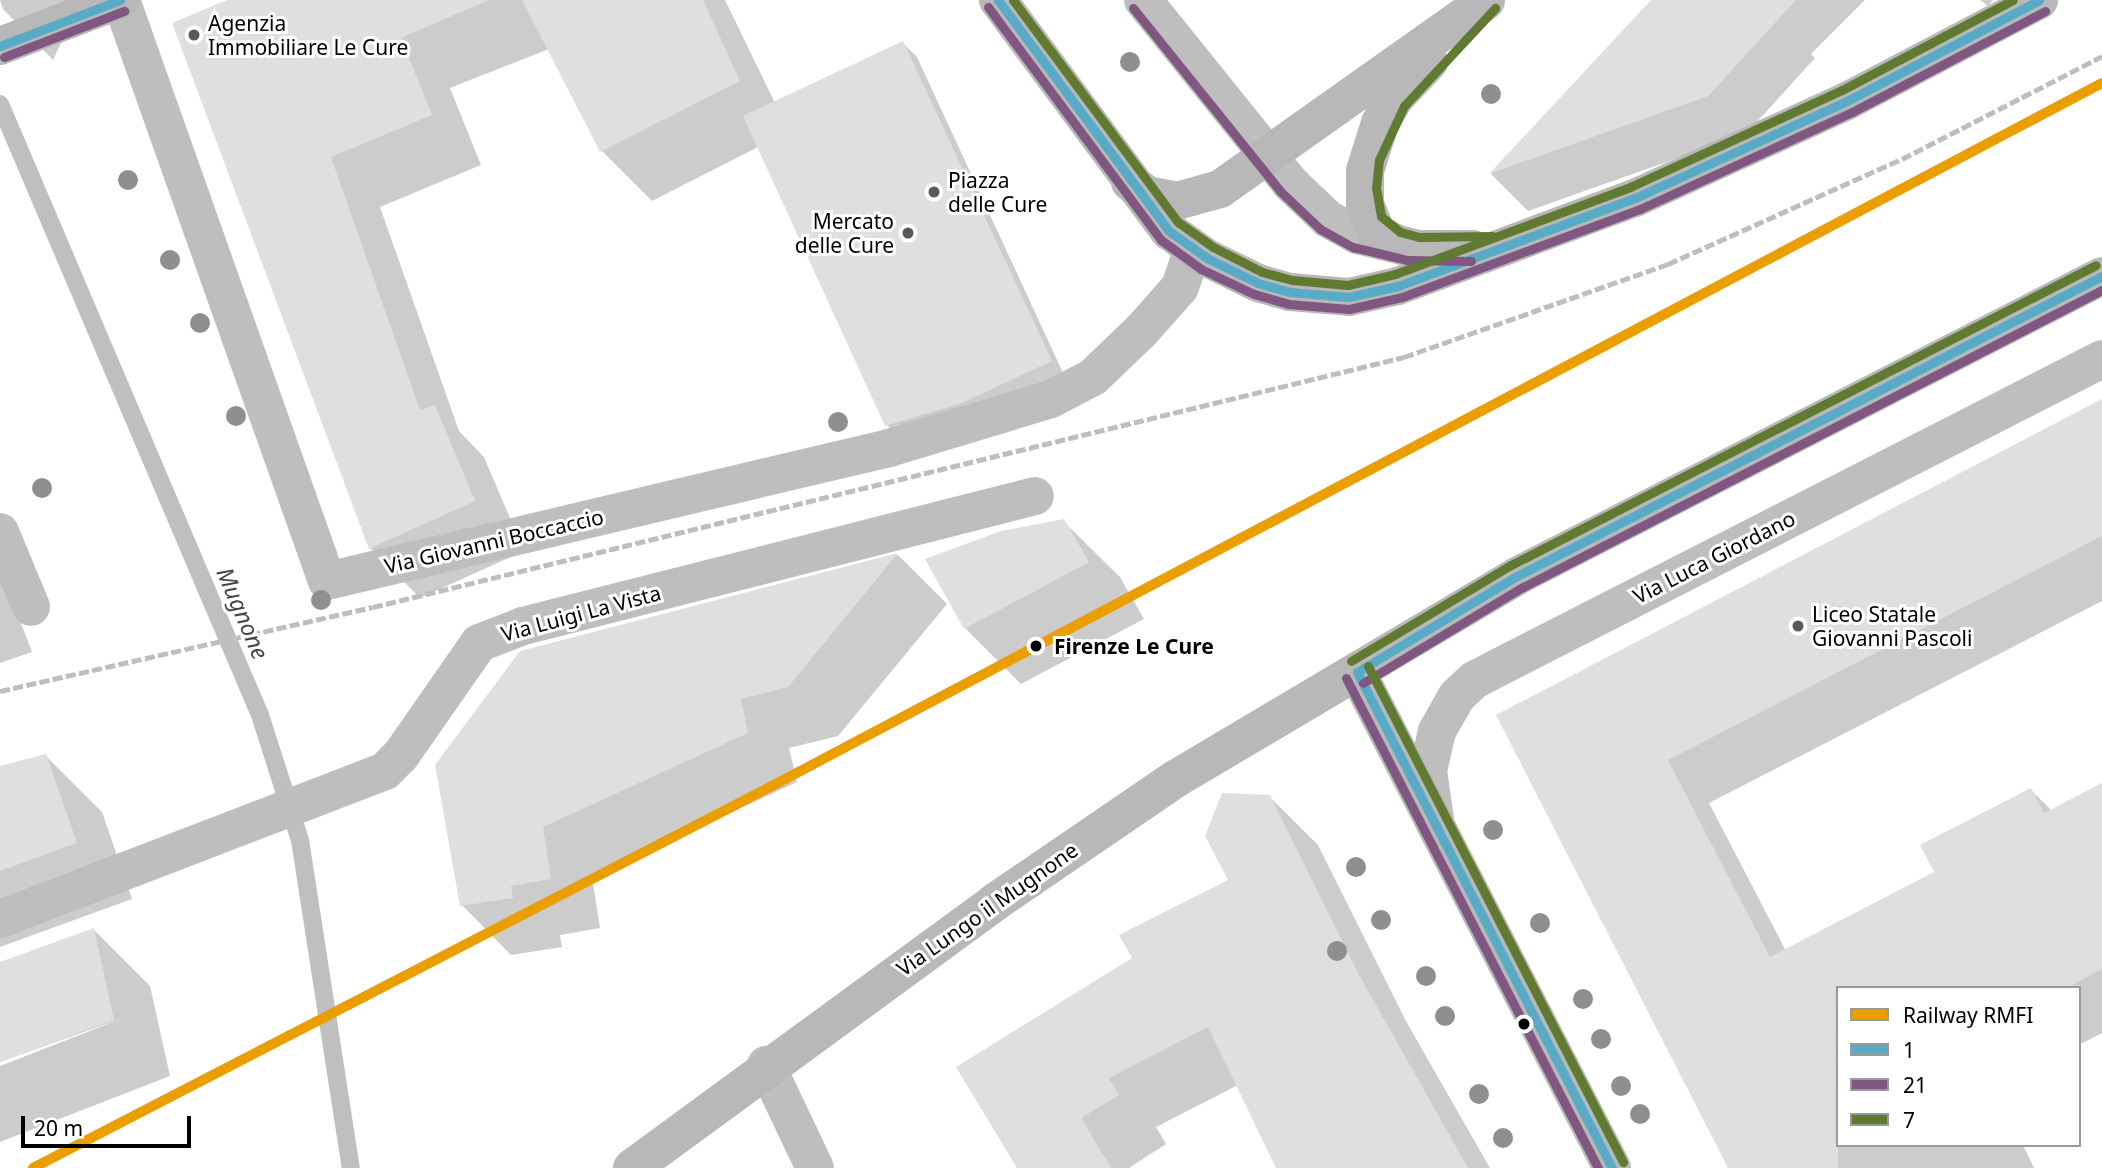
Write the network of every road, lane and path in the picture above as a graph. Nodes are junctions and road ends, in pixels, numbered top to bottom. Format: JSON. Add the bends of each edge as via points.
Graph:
{"nodes":[{"id":1,"x":120,"y":0,"type":"edge"},
{"id":2,"x":998,"y":0,"type":"edge"},
{"id":3,"x":1143,"y":0,"type":"edge"},
{"id":4,"x":1486,"y":0,"type":"edge"},
{"id":5,"x":2039,"y":0,"type":"edge"},
{"id":6,"x":14,"y":40,"type":"edge"},
{"id":7,"x":1268,"y":157,"type":"junction"},
{"id":8,"x":1124,"y":176,"type":"junction"},
{"id":9,"x":1409,"y":248,"type":"junction"},
{"id":10,"x":1507,"y":248,"type":"junction"},
{"id":11,"x":1193,"y":249,"type":"junction"},
{"id":12,"x":2102,"y":276,"type":"edge"},
{"id":13,"x":2102,"y":359,"type":"edge"},
{"id":14,"x":1035,"y":496,"type":"dead end"},
{"id":15,"x":0,"y":532,"type":"edge"},
{"id":16,"x":31,"y":607,"type":"dead end"},
{"id":17,"x":1357,"y":672,"type":"junction"},
{"id":18,"x":1439,"y":831,"type":"junction"},
{"id":19,"x":0,"y":919,"type":"edge"},
{"id":20,"x":766,"y":1065,"type":"junction"},
{"id":21,"x":632,"y":1168,"type":"edge"},
{"id":22,"x":815,"y":1168,"type":"edge"},
{"id":23,"x":1612,"y":1168,"type":"edge"}],
"edges":[{"from":1,"to":6,"type":"main road"},
{"from":1,"to":11,"type":"street","name":"Via Giovanni Boccaccio","via":[[327,581],[879,451],[1051,399],[1093,377],[1142,330],[1180,287]]},
{"from":2,"to":8,"type":"main road"},
{"from":3,"to":7,"type":"street"},
{"from":4,"to":7,"type":"main road"},
{"from":4,"to":9,"type":"main road","via":[[1394,99],[1367,157],[1364,188],[1369,220],[1385,239]]},
{"from":5,"to":10,"type":"main road","via":[[1847,102],[1724,160]]},
{"from":7,"to":8,"type":"main road","via":[[1220,189],[1177,201],[1147,195]]},
{"from":7,"to":9,"type":"street","via":[[1342,229]]},
{"from":8,"to":11,"type":"main road","via":[[1152,214]]},
{"from":9,"to":10,"type":"main road"},
{"from":10,"to":11,"type":"main road","via":[[1398,286],[1349,297],[1290,292],[1258,283]]},
{"from":12,"to":17,"type":"main road","name":"Via Lungo il Mugnone","via":[[1517,576]]},
{"from":13,"to":18,"type":"street","name":"Via Luca Giordano","via":[[1474,680],[1441,723],[1430,756],[1429,800]]},
{"from":14,"to":19,"type":"street","name":"Via Luigi La Vista","via":[[523,626],[479,643],[385,771]]},
{"from":15,"to":16,"type":"street"},
{"from":17,"to":18,"type":"main road"},
{"from":17,"to":20,"type":"main road","name":"Via Lungo il Mugnone","via":[[1177,778]]},
{"from":18,"to":23,"type":"main road"},
{"from":20,"to":21,"type":"main road","name":"Via Lungo il Mugnone"},
{"from":20,"to":22,"type":"street"}]}
